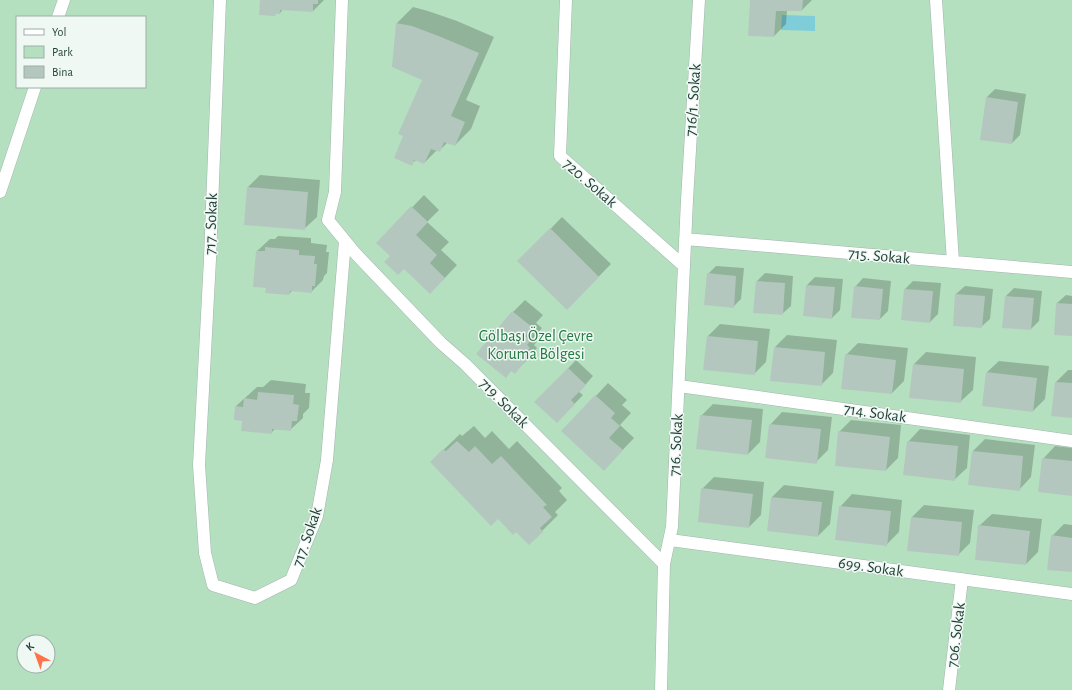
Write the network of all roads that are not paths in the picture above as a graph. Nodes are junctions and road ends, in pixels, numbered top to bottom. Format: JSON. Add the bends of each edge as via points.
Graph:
{"nodes":[{"id":1,"x":64,"y":0,"type":"edge"},
{"id":2,"x":220,"y":0,"type":"edge"},
{"id":3,"x":342,"y":0,"type":"edge"},
{"id":4,"x":566,"y":0,"type":"edge"},
{"id":5,"x":699,"y":0,"type":"edge"},
{"id":6,"x":936,"y":0,"type":"edge"},
{"id":7,"x":58,"y":16,"type":"edge"},
{"id":8,"x":35,"y":88,"type":"edge"},
{"id":9,"x":0,"y":192,"type":"edge"},
{"id":10,"x":687,"y":200,"type":"joint"},
{"id":11,"x":685,"y":239,"type":"junction"},
{"id":12,"x":345,"y":241,"type":"junction"},
{"id":13,"x":953,"y":262,"type":"junction"},
{"id":14,"x":684,"y":266,"type":"junction"},
{"id":15,"x":1072,"y":272,"type":"edge"},
{"id":16,"x":679,"y":386,"type":"junction"},
{"id":17,"x":1072,"y":441,"type":"edge"},
{"id":18,"x":670,"y":540,"type":"junction"},
{"id":19,"x":664,"y":564,"type":"junction"},
{"id":20,"x":962,"y":579,"type":"junction"},
{"id":21,"x":1072,"y":594,"type":"edge"},
{"id":22,"x":662,"y":690,"type":"edge"},
{"id":23,"x":949,"y":690,"type":"edge"}],
"edges":[{"from":1,"to":7,"type":"street"},
{"from":2,"to":12,"type":"street","name":"717. Sokak","via":[[199,465],[205,553],[214,585],[255,598],[291,580],[317,516],[327,460]]},
{"from":3,"to":12,"type":"street","via":[[335,192],[328,220]]},
{"from":4,"to":14,"type":"street","name":"720. Sokak","via":[[560,156]]},
{"from":5,"to":10,"type":"street","name":"716/1. Sokak"},
{"from":6,"to":13,"type":"street"},
{"from":8,"to":9,"type":"street"},
{"from":10,"to":11,"type":"street","name":"716. Sokak"},
{"from":11,"to":13,"type":"street","name":"715. Sokak"},
{"from":11,"to":14,"type":"street","name":"716. Sokak"},
{"from":12,"to":19,"type":"street","name":"719. Sokak","via":[[442,343]]},
{"from":13,"to":15,"type":"street","name":"715. Sokak"},
{"from":14,"to":16,"type":"street","name":"716. Sokak"},
{"from":16,"to":17,"type":"street","name":"714. Sokak"},
{"from":16,"to":18,"type":"street","name":"716. Sokak"},
{"from":18,"to":19,"type":"street","name":"716. Sokak"},
{"from":18,"to":20,"type":"street","name":"699. Sokak"},
{"from":19,"to":22,"type":"street","name":"716. Sokak"},
{"from":20,"to":21,"type":"street","name":"699. Sokak"},
{"from":20,"to":23,"type":"street","name":"706. Sokak"}]}
